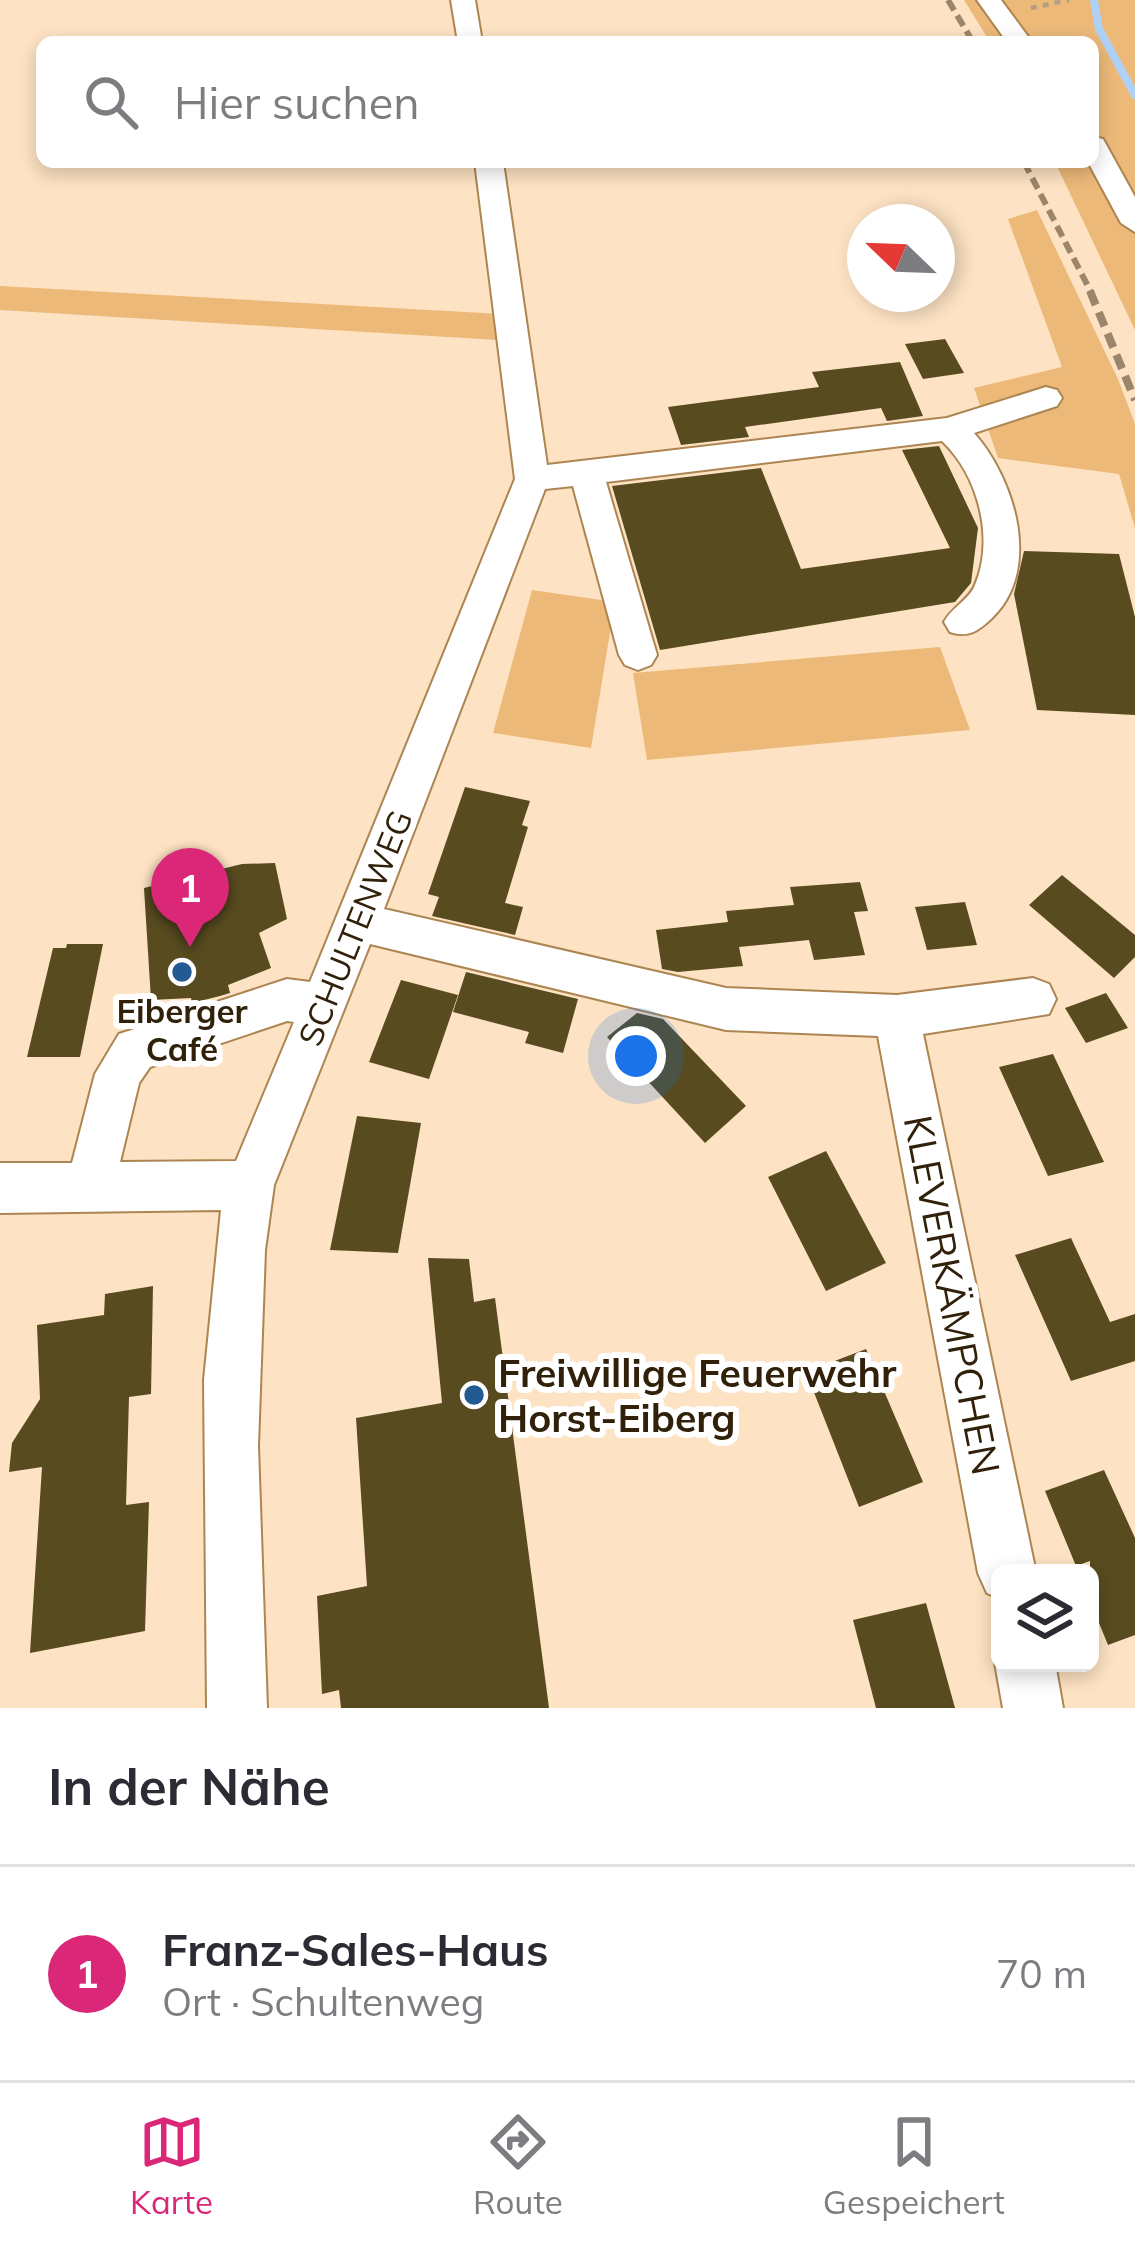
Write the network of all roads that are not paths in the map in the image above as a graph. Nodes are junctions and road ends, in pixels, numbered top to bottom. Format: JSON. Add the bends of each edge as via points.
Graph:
{"nodes":[{"id":1,"x":463,"y":0,"type":"edge"},
{"id":2,"x":988,"y":0,"type":"edge"},
{"id":3,"x":469,"y":36,"type":"edge"},
{"id":4,"x":1015,"y":36,"type":"edge"},
{"id":5,"x":1099,"y":156,"type":"edge"},
{"id":6,"x":490,"y":168,"type":"edge"},
{"id":7,"x":1135,"y":223,"type":"edge"},
{"id":8,"x":1046,"y":398,"type":"dead end"},
{"id":9,"x":949,"y":429,"type":"junction"},
{"id":10,"x":586,"y":472,"type":"junction"},
{"id":11,"x":532,"y":479,"type":"junction"},
{"id":12,"x":963,"y":622,"type":"dead end"},
{"id":13,"x":638,"y":655,"type":"dead end"},
{"id":14,"x":358,"y":922,"type":"junction"},
{"id":15,"x":1033,"y":999,"type":"dead end"},
{"id":16,"x":323,"y":1005,"type":"junction"},
{"id":17,"x":897,"y":1016,"type":"junction"},
{"id":18,"x":250,"y":1185,"type":"junction"},
{"id":19,"x":90,"y":1187,"type":"junction"},
{"id":20,"x":0,"y":1188,"type":"edge"},
{"id":21,"x":1005,"y":1564,"type":"edge"},
{"id":22,"x":1026,"y":1672,"type":"edge"},
{"id":23,"x":237,"y":1708,"type":"edge"},
{"id":24,"x":1034,"y":1708,"type":"edge"}],
"edges":[{"from":1,"to":3,"type":"street"},
{"from":2,"to":4,"type":"street"},
{"from":5,"to":7,"type":"street"},
{"from":6,"to":11,"type":"street","name":"SCHULTENWEG"},
{"from":8,"to":9,"type":"street"},
{"from":9,"to":10,"type":"street"},
{"from":9,"to":12,"type":"street","via":[[967,442],[991,487],[1001,547],[989,598]]},
{"from":10,"to":11,"type":"street"},
{"from":10,"to":13,"type":"street"},
{"from":11,"to":14,"type":"street","name":"SCHULTENWEG"},
{"from":14,"to":16,"type":"street","name":"SCHULTENWEG"},
{"from":14,"to":17,"type":"street","via":[[726,1009]]},
{"from":15,"to":17,"type":"street"},
{"from":16,"to":18,"type":"street","name":"SCHULTENWEG"},
{"from":16,"to":19,"type":"street","via":[[287,1000],[135,1050],[118,1074]]},
{"from":17,"to":21,"type":"street","name":"KLEVERKÄMPCHEN"},
{"from":18,"to":19,"type":"street"},
{"from":18,"to":23,"type":"street","name":"SCHULTENWEG","via":[[230,1334]]},
{"from":19,"to":20,"type":"street"},
{"from":22,"to":24,"type":"street"}]}
